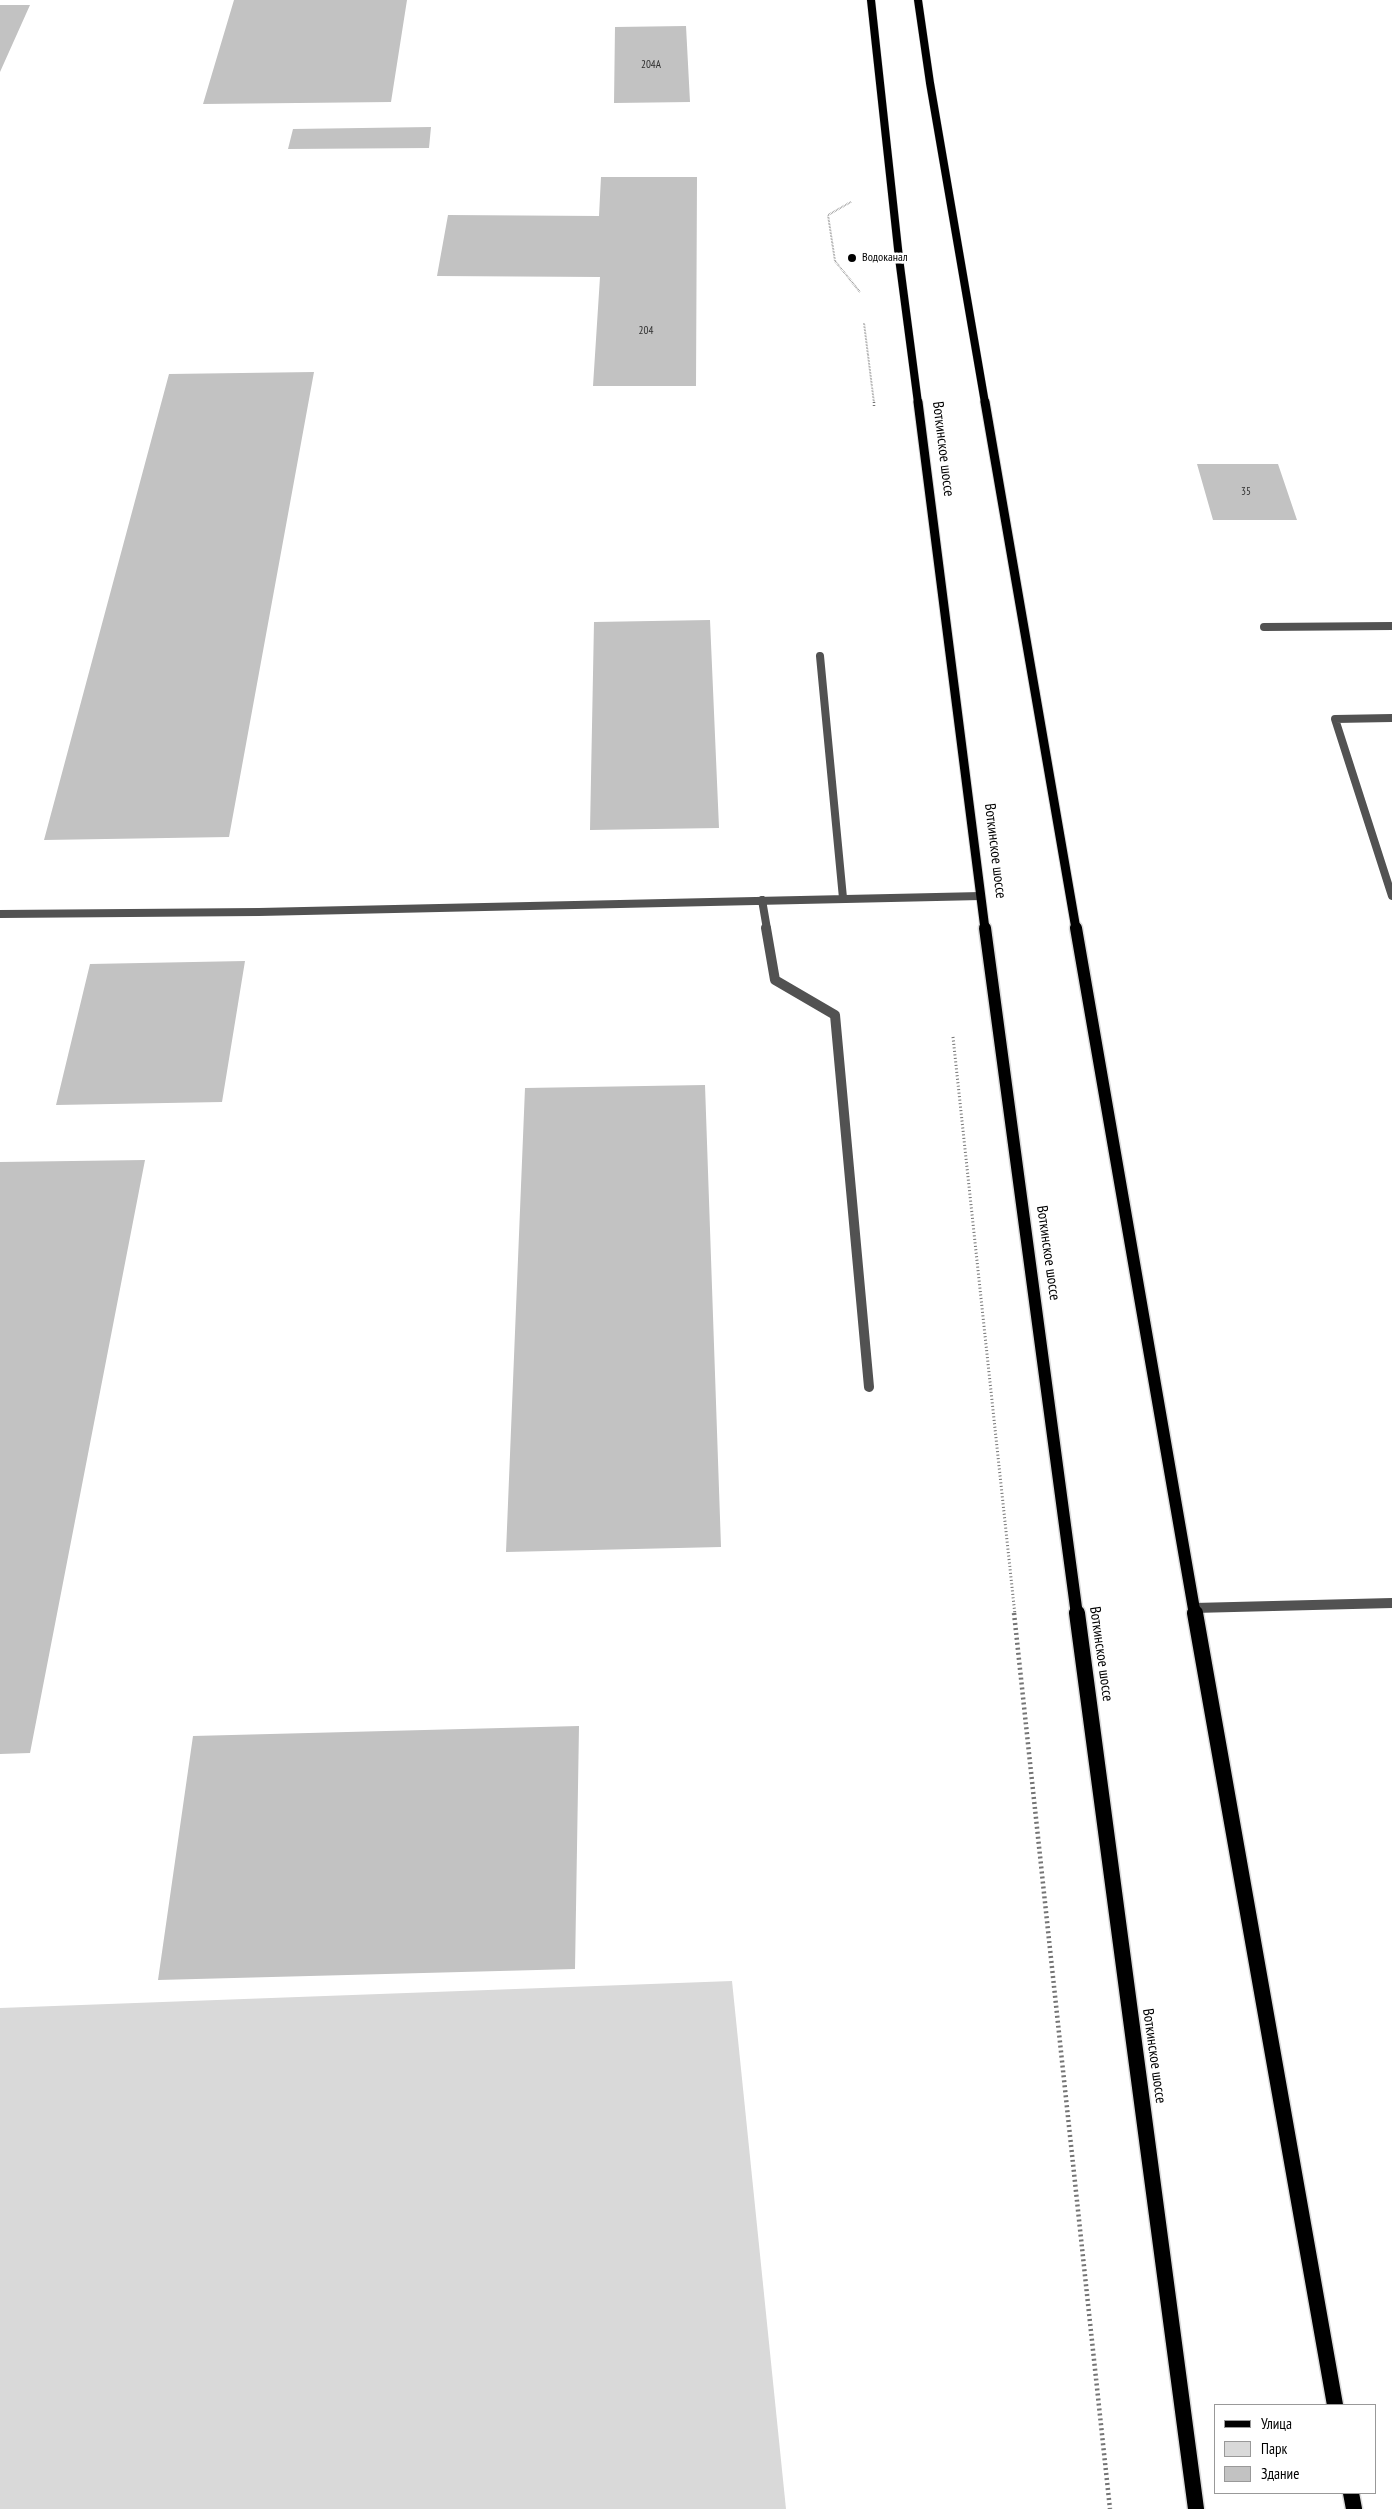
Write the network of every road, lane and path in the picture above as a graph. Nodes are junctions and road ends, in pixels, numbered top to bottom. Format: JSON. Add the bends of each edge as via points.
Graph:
{"nodes":[{"id":1,"x":871,"y":0,"type":"edge"},
{"id":2,"x":918,"y":0,"type":"edge"},
{"id":3,"x":854,"y":200,"type":"dead end"},
{"id":4,"x":860,"y":298,"type":"dead end"},
{"id":5,"x":863,"y":317,"type":"dead end"},
{"id":6,"x":876,"y":416,"type":"dead end"},
{"id":7,"x":1264,"y":626,"type":"dead end"},
{"id":8,"x":1392,"y":626,"type":"edge"},
{"id":9,"x":820,"y":656,"type":"dead end"},
{"id":10,"x":1392,"y":718,"type":"edge"},
{"id":11,"x":981,"y":896,"type":"junction"},
{"id":12,"x":1392,"y":896,"type":"edge"},
{"id":13,"x":843,"y":898,"type":"junction"},
{"id":14,"x":762,"y":900,"type":"junction"},
{"id":15,"x":0,"y":914,"type":"edge"},
{"id":16,"x":953,"y":1035,"type":"dead end"},
{"id":17,"x":868,"y":1388,"type":"dead end"},
{"id":18,"x":1392,"y":1603,"type":"edge"},
{"id":19,"x":1194,"y":1608,"type":"junction"},
{"id":20,"x":1335,"y":2404,"type":"edge"},
{"id":21,"x":1351,"y":2494,"type":"edge"},
{"id":22,"x":1110,"y":2509,"type":"edge"},
{"id":23,"x":1196,"y":2509,"type":"edge"},
{"id":24,"x":1354,"y":2509,"type":"edge"}],
"edges":[{"from":1,"to":11,"type":"main road","name":"Воткинское шоссе","via":[[899,258]]},
{"from":2,"to":19,"type":"main road"},
{"from":3,"to":4,"type":"path","via":[[828,215],[835,261],[859,288]]},
{"from":5,"to":6,"type":"path"},
{"from":7,"to":8,"type":"lane"},
{"from":9,"to":13,"type":"lane"},
{"from":10,"to":12,"type":"lane","via":[[1335,719]]},
{"from":11,"to":13,"type":"lane"},
{"from":11,"to":23,"type":"main road","name":"Воткинское шоссе"},
{"from":13,"to":14,"type":"lane"},
{"from":14,"to":15,"type":"lane","via":[[279,912]]},
{"from":14,"to":17,"type":"lane","via":[[775,980],[835,1015]]},
{"from":16,"to":22,"type":"path"},
{"from":18,"to":19,"type":"lane"},
{"from":19,"to":20,"type":"main road"},
{"from":21,"to":24,"type":"main road"}]}
